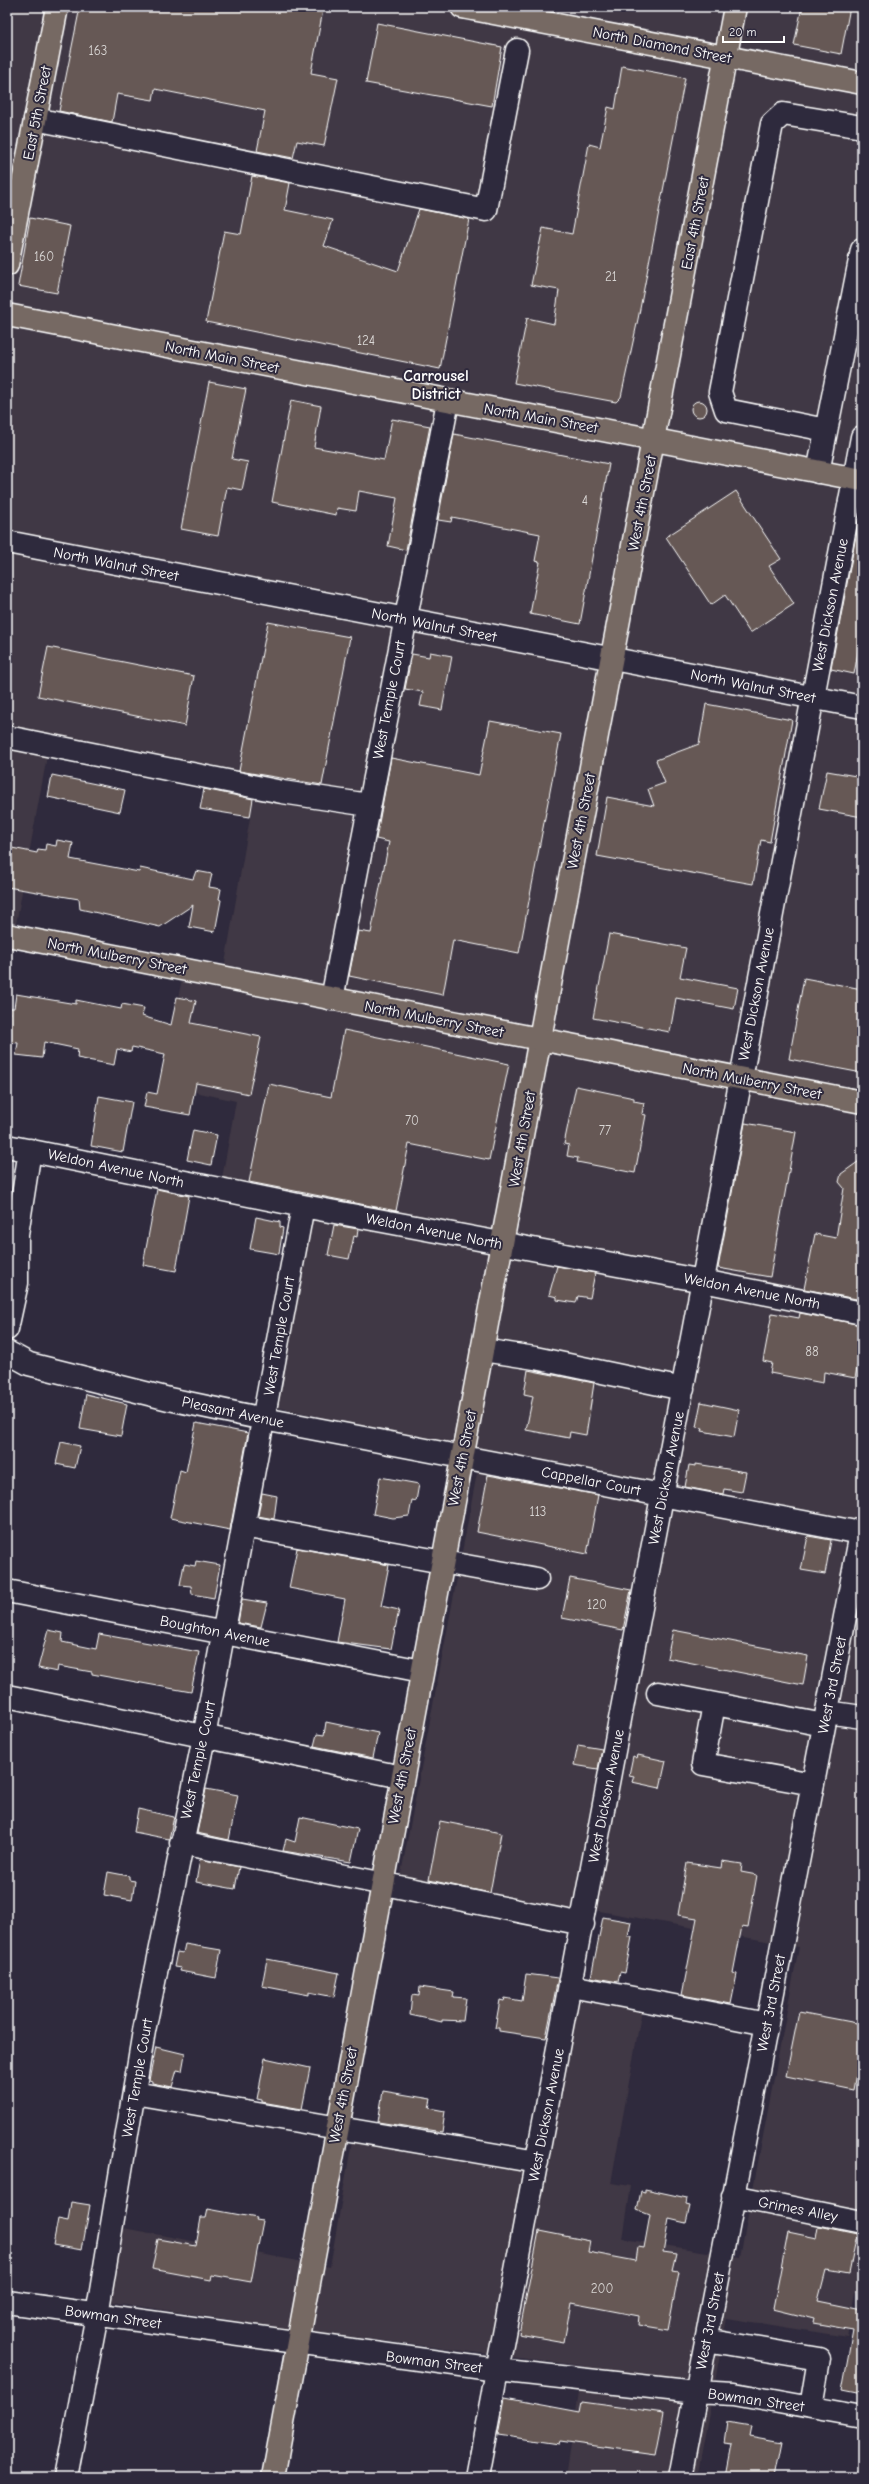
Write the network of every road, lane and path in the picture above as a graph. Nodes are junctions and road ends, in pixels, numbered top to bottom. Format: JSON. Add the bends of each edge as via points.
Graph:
{"nodes":[{"id":1,"x":57,"y":7,"type":"edge"},
{"id":2,"x":462,"y":7,"type":"edge"},
{"id":3,"x":735,"y":7,"type":"edge"},
{"id":4,"x":517,"y":50,"type":"dead end"},
{"id":5,"x":726,"y":57,"type":"junction"},
{"id":6,"x":862,"y":83,"type":"edge"},
{"id":7,"x":35,"y":119,"type":"junction"},
{"id":8,"x":862,"y":127,"type":"edge"},
{"id":9,"x":862,"y":250,"type":"edge"},
{"id":10,"x":7,"y":265,"type":"edge"},
{"id":11,"x":7,"y":315,"type":"edge"},
{"id":12,"x":448,"y":402,"type":"junction"},
{"id":13,"x":826,"y":430,"type":"junction"},
{"id":14,"x":862,"y":437,"type":"edge"},
{"id":15,"x":654,"y":439,"type":"junction"},
{"id":16,"x":818,"y":472,"type":"junction"},
{"id":17,"x":858,"y":480,"type":"edge"},
{"id":18,"x":7,"y":542,"type":"edge"},
{"id":19,"x":404,"y":619,"type":"junction"},
{"id":20,"x":612,"y":659,"type":"junction"},
{"id":21,"x":812,"y":698,"type":"junction"},
{"id":22,"x":862,"y":707,"type":"edge"},
{"id":23,"x":7,"y":737,"type":"edge"},
{"id":24,"x":369,"y":805,"type":"junction"},
{"id":25,"x":7,"y":934,"type":"edge"},
{"id":26,"x":332,"y":999,"type":"junction"},
{"id":27,"x":540,"y":1040,"type":"junction"},
{"id":28,"x":740,"y":1078,"type":"junction"},
{"id":29,"x":862,"y":1102,"type":"edge"},
{"id":30,"x":7,"y":1146,"type":"edge"},
{"id":31,"x":30,"y":1150,"type":"junction"},
{"id":32,"x":303,"y":1206,"type":"junction"},
{"id":33,"x":502,"y":1243,"type":"junction"},
{"id":34,"x":703,"y":1280,"type":"junction"},
{"id":35,"x":862,"y":1313,"type":"edge"},
{"id":36,"x":7,"y":1329,"type":"edge"},
{"id":37,"x":482,"y":1350,"type":"junction"},
{"id":38,"x":7,"y":1352,"type":"edge"},
{"id":39,"x":683,"y":1389,"type":"junction"},
{"id":40,"x":264,"y":1419,"type":"junction"},
{"id":41,"x":462,"y":1457,"type":"junction"},
{"id":42,"x":663,"y":1494,"type":"junction"},
{"id":43,"x":243,"y":1526,"type":"junction"},
{"id":44,"x":862,"y":1530,"type":"edge"},
{"id":45,"x":443,"y":1562,"type":"junction"},
{"id":46,"x":537,"y":1579,"type":"dead end"},
{"id":47,"x":7,"y":1591,"type":"edge"},
{"id":48,"x":223,"y":1632,"type":"junction"},
{"id":49,"x":422,"y":1671,"type":"junction"},
{"id":50,"x":658,"y":1693,"type":"dead end"},
{"id":51,"x":7,"y":1696,"type":"edge"},
{"id":52,"x":714,"y":1704,"type":"junction"},
{"id":53,"x":862,"y":1717,"type":"edge"},
{"id":54,"x":826,"y":1718,"type":"junction"},
{"id":55,"x":204,"y":1737,"type":"junction"},
{"id":56,"x":402,"y":1777,"type":"junction"},
{"id":57,"x":813,"y":1784,"type":"junction"},
{"id":58,"x":181,"y":1843,"type":"junction"},
{"id":59,"x":382,"y":1885,"type":"junction"},
{"id":60,"x":583,"y":1924,"type":"junction"},
{"id":61,"x":571,"y":1986,"type":"junction"},
{"id":62,"x":766,"y":2024,"type":"junction"},
{"id":63,"x":134,"y":2093,"type":"junction"},
{"id":64,"x":336,"y":2128,"type":"junction"},
{"id":65,"x":537,"y":2162,"type":"junction"},
{"id":66,"x":734,"y":2196,"type":"junction"},
{"id":67,"x":862,"y":2222,"type":"edge"},
{"id":68,"x":7,"y":2302,"type":"edge"},
{"id":69,"x":97,"y":2315,"type":"junction"},
{"id":70,"x":706,"y":2340,"type":"junction"},
{"id":71,"x":297,"y":2343,"type":"junction"},
{"id":72,"x":497,"y":2370,"type":"junction"},
{"id":73,"x":696,"y":2392,"type":"junction"},
{"id":74,"x":811,"y":2407,"type":"junction"},
{"id":75,"x":862,"y":2417,"type":"edge"},
{"id":76,"x":66,"y":2477,"type":"edge"},
{"id":77,"x":273,"y":2477,"type":"edge"},
{"id":78,"x":477,"y":2477,"type":"edge"},
{"id":79,"x":680,"y":2477,"type":"edge"}],
"edges":[{"from":1,"to":7,"type":"main road","name":"East 5th Street"},
{"from":2,"to":5,"type":"main road","name":"North Diamond Street"},
{"from":3,"to":5,"type":"main road","name":"East 4th Street"},
{"from":4,"to":7,"type":"street","via":[[486,210]]},
{"from":5,"to":6,"type":"main road","name":"North Diamond Street"},
{"from":5,"to":15,"type":"main road","name":"East 4th Street"},
{"from":7,"to":10,"type":"main road","name":"East 5th Street"},
{"from":8,"to":13,"type":"street","via":[[783,114],[772,124],[720,392],[726,410]]},
{"from":9,"to":13,"type":"street"},
{"from":11,"to":12,"type":"main road","name":"North Main Street"},
{"from":12,"to":15,"type":"main road","name":"North Main Street"},
{"from":12,"to":19,"type":"street","name":"West Temple Court"},
{"from":13,"to":16,"type":"street"},
{"from":14,"to":17,"type":"street","name":"West Dickson Avenue"},
{"from":15,"to":16,"type":"main road","name":"North Main Street"},
{"from":15,"to":20,"type":"main road","name":"West 4th Street"},
{"from":16,"to":17,"type":"main road","name":"North Main Street"},
{"from":17,"to":21,"type":"street","name":"West Dickson Avenue"},
{"from":18,"to":19,"type":"street","name":"North Walnut Street"},
{"from":19,"to":20,"type":"street","name":"North Walnut Street"},
{"from":19,"to":24,"type":"street","name":"West Temple Court"},
{"from":20,"to":21,"type":"street","name":"North Walnut Street"},
{"from":20,"to":27,"type":"main road","name":"West 4th Street"},
{"from":21,"to":22,"type":"street","name":"North Walnut Street"},
{"from":21,"to":28,"type":"street","name":"West Dickson Avenue"},
{"from":23,"to":24,"type":"street","via":[[282,792]]},
{"from":24,"to":26,"type":"street","name":"West Temple Court"},
{"from":25,"to":26,"type":"main road","name":"North Mulberry Street"},
{"from":26,"to":27,"type":"main road","name":"North Mulberry Street"},
{"from":27,"to":28,"type":"main road","name":"North Mulberry Street"},
{"from":27,"to":33,"type":"main road","name":"West 4th Street"},
{"from":28,"to":29,"type":"main road","name":"North Mulberry Street"},
{"from":28,"to":34,"type":"street","name":"West Dickson Avenue"},
{"from":30,"to":31,"type":"street","name":"Weldon Avenue North"},
{"from":31,"to":32,"type":"street","name":"Weldon Avenue North"},
{"from":31,"to":36,"type":"street","via":[[17,1234],[17,1283]]},
{"from":32,"to":33,"type":"street","name":"Weldon Avenue North"},
{"from":32,"to":40,"type":"street","name":"West Temple Court"},
{"from":33,"to":34,"type":"street","name":"Weldon Avenue North"},
{"from":33,"to":37,"type":"main road","name":"West 4th Street"},
{"from":34,"to":35,"type":"street","name":"Weldon Avenue North"},
{"from":34,"to":39,"type":"street","name":"West Dickson Avenue"},
{"from":37,"to":39,"type":"street","via":[[535,1358]]},
{"from":37,"to":41,"type":"main road","name":"West 4th Street"},
{"from":38,"to":40,"type":"street","name":"Pleasant Avenue","via":[[29,1364],[169,1399]]},
{"from":39,"to":42,"type":"street","name":"West Dickson Avenue"},
{"from":40,"to":41,"type":"street","name":"Pleasant Avenue"},
{"from":40,"to":43,"type":"street","name":"West Temple Court"},
{"from":41,"to":42,"type":"street","name":"Cappellar Court"},
{"from":41,"to":45,"type":"main road","name":"West 4th Street"},
{"from":42,"to":44,"type":"street","name":"Cappellar Court"},
{"from":42,"to":60,"type":"street","name":"West Dickson Avenue"},
{"from":43,"to":45,"type":"street"},
{"from":43,"to":48,"type":"street","name":"West Temple Court"},
{"from":44,"to":54,"type":"street","name":"West 3rd Street"},
{"from":45,"to":46,"type":"street"},
{"from":45,"to":49,"type":"main road","name":"West 4th Street"},
{"from":47,"to":48,"type":"street","name":"Boughton Avenue"},
{"from":48,"to":49,"type":"street","name":"Boughton Avenue"},
{"from":48,"to":55,"type":"street","name":"West Temple Court"},
{"from":49,"to":56,"type":"main road","name":"West 4th Street"},
{"from":50,"to":52,"type":"street"},
{"from":51,"to":55,"type":"street"},
{"from":52,"to":54,"type":"street"},
{"from":52,"to":57,"type":"street","via":[[703,1764]]},
{"from":53,"to":54,"type":"street"},
{"from":54,"to":57,"type":"street","name":"West 3rd Street"},
{"from":55,"to":56,"type":"street"},
{"from":55,"to":58,"type":"street","name":"West Temple Court"},
{"from":56,"to":59,"type":"main road","name":"West 4th Street"},
{"from":57,"to":62,"type":"street","name":"West 3rd Street"},
{"from":58,"to":59,"type":"street"},
{"from":58,"to":63,"type":"street","name":"West Temple Court"},
{"from":59,"to":60,"type":"street"},
{"from":59,"to":64,"type":"main road","name":"West 4th Street"},
{"from":60,"to":61,"type":"street","name":"West Dickson Avenue"},
{"from":61,"to":62,"type":"street"},
{"from":61,"to":65,"type":"street","name":"West Dickson Avenue"},
{"from":62,"to":66,"type":"street","name":"West 3rd Street"},
{"from":63,"to":64,"type":"street"},
{"from":63,"to":69,"type":"street","name":"West Temple Court"},
{"from":64,"to":65,"type":"street"},
{"from":64,"to":71,"type":"main road","name":"West 4th Street"},
{"from":65,"to":72,"type":"street","name":"West Dickson Avenue"},
{"from":66,"to":67,"type":"street","name":"Grimes Alley"},
{"from":66,"to":70,"type":"street","name":"West 3rd Street"},
{"from":68,"to":69,"type":"street","name":"Bowman Street"},
{"from":69,"to":71,"type":"street","name":"Bowman Street"},
{"from":69,"to":76,"type":"street","name":"West Temple Court"},
{"from":70,"to":73,"type":"street","name":"West 3rd Street"},
{"from":70,"to":74,"type":"street","via":[[819,2359]]},
{"from":71,"to":72,"type":"street","name":"Bowman Street"},
{"from":71,"to":77,"type":"main road","name":"West 4th Street"},
{"from":72,"to":73,"type":"street","name":"Bowman Street"},
{"from":72,"to":78,"type":"street","name":"West Dickson Avenue"},
{"from":73,"to":74,"type":"street","name":"Bowman Street","via":[[734,2394]]},
{"from":73,"to":79,"type":"street","name":"West 3rd Street"},
{"from":74,"to":75,"type":"street","name":"Bowman Street"}]}
